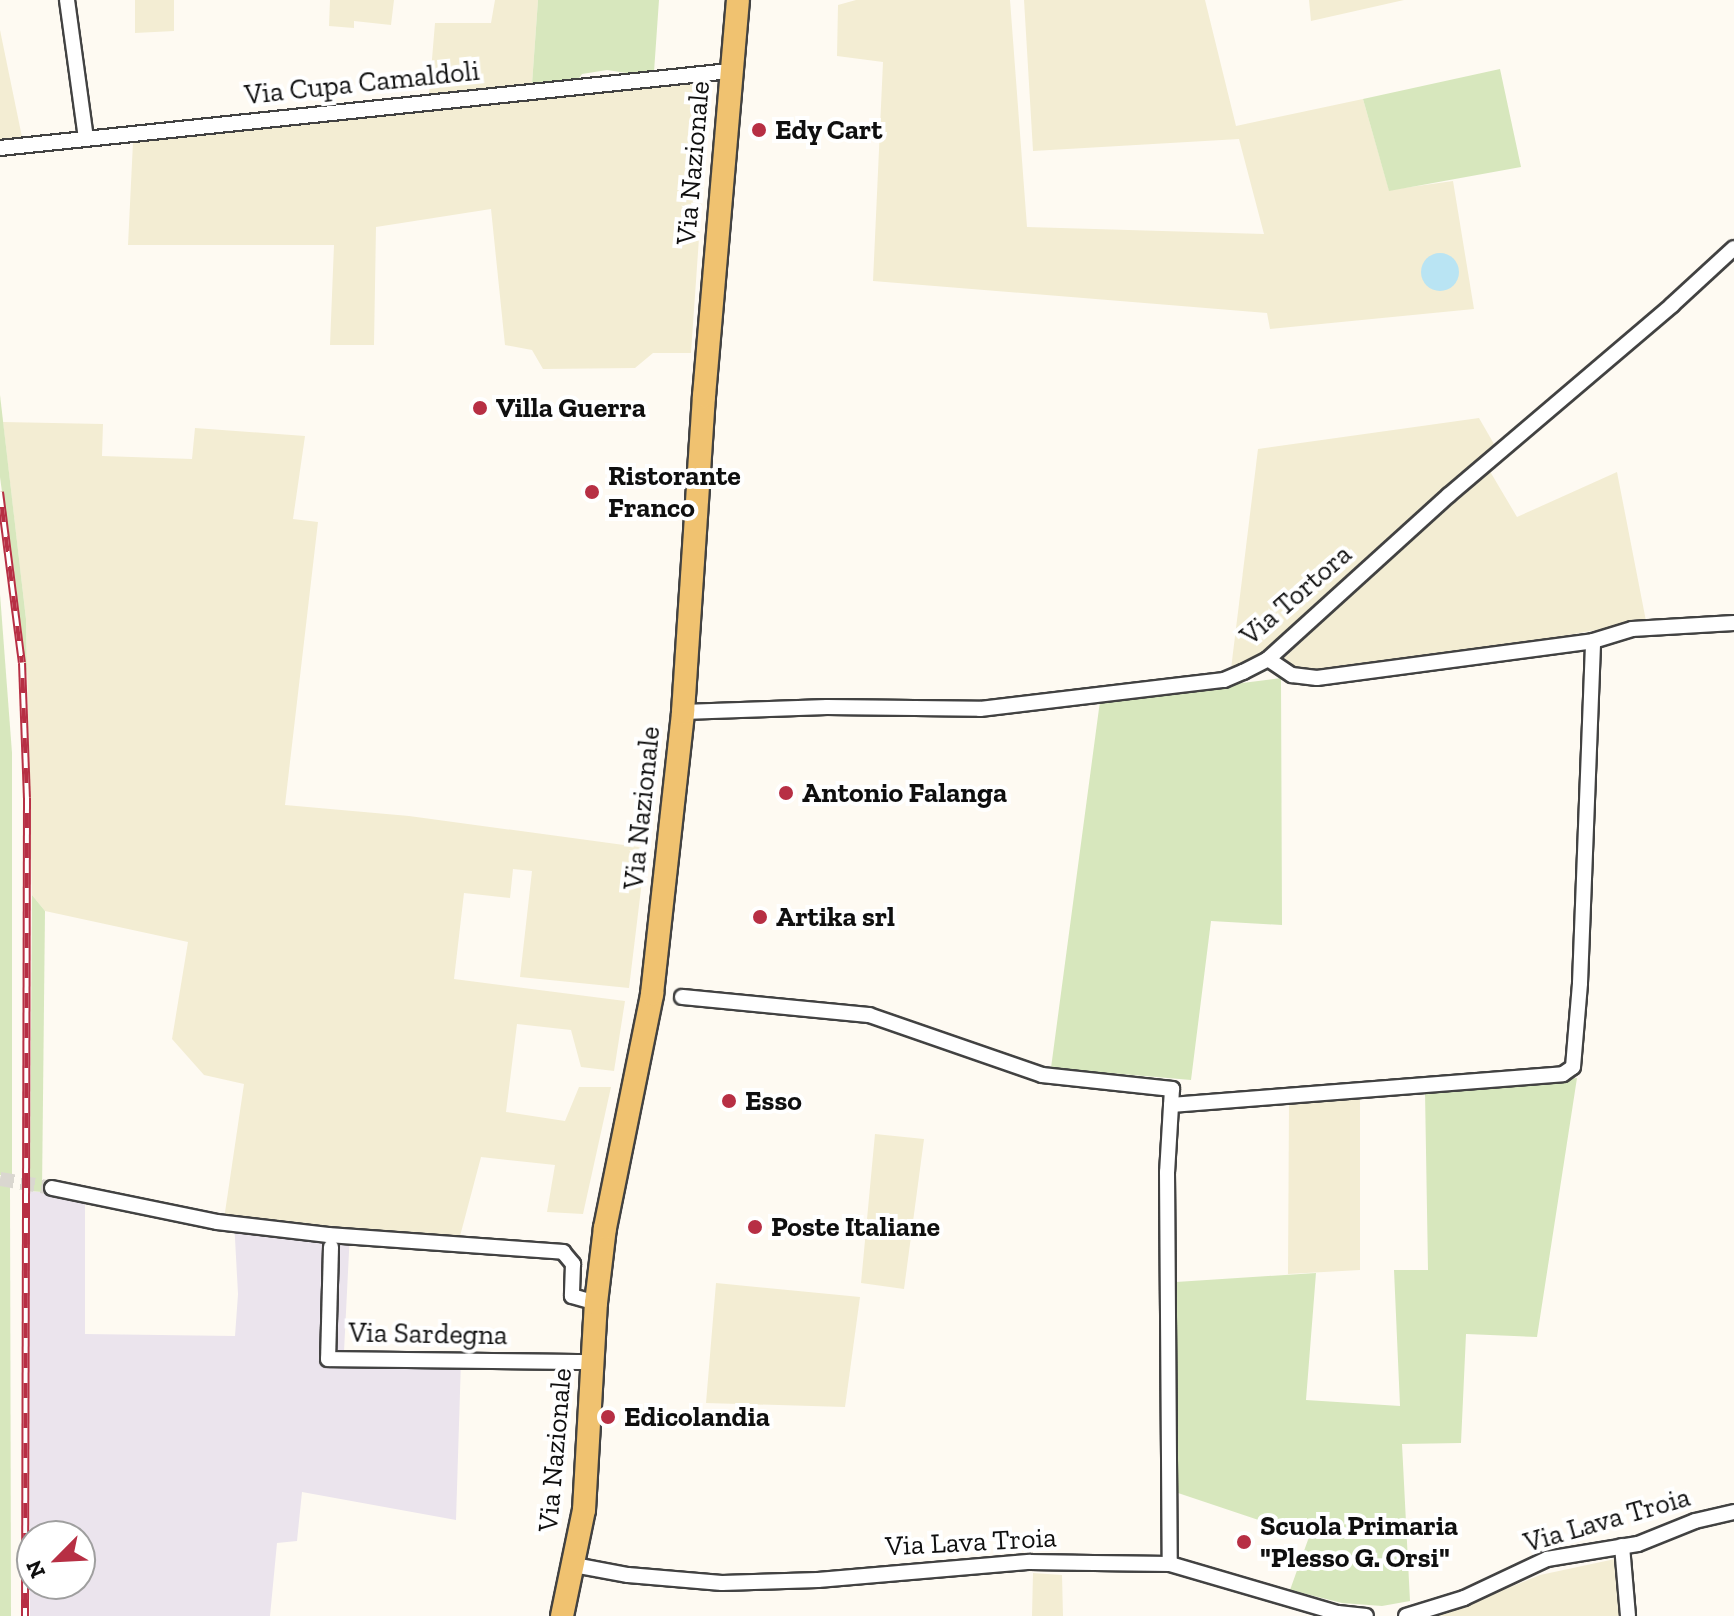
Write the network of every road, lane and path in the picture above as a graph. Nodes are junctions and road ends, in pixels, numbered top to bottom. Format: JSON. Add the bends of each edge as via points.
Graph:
{"nodes":[{"id":1,"x":67,"y":0,"type":"edge"},
{"id":2,"x":738,"y":0,"type":"edge"},
{"id":3,"x":730,"y":71,"type":"junction"},
{"id":4,"x":86,"y":139,"type":"junction"},
{"id":5,"x":0,"y":148,"type":"edge"},
{"id":6,"x":1734,"y":248,"type":"edge"},
{"id":7,"x":1734,"y":623,"type":"edge"},
{"id":8,"x":1593,"y":641,"type":"junction"},
{"id":9,"x":1268,"y":659,"type":"junction"},
{"id":10,"x":683,"y":712,"type":"junction"},
{"id":11,"x":669,"y":996,"type":"junction"},
{"id":12,"x":1171,"y":1105,"type":"junction"},
{"id":13,"x":52,"y":1188,"type":"tunnel mouth"},
{"id":14,"x":331,"y":1247,"type":"dead end"},
{"id":15,"x":596,"y":1303,"type":"junction"},
{"id":16,"x":592,"y":1362,"type":"junction"},
{"id":17,"x":1734,"y":1512,"type":"edge"},
{"id":18,"x":1622,"y":1546,"type":"junction"},
{"id":19,"x":1170,"y":1564,"type":"junction"},
{"id":20,"x":574,"y":1565,"type":"junction"},
{"id":21,"x":562,"y":1616,"type":"edge"},
{"id":22,"x":1366,"y":1616,"type":"edge"},
{"id":23,"x":1406,"y":1616,"type":"edge"},
{"id":24,"x":1628,"y":1616,"type":"edge"}],
"edges":[{"from":1,"to":4,"type":"street"},
{"from":2,"to":3,"type":"main road","name":"Via Nazionale"},
{"from":3,"to":4,"type":"street","name":"Via Cupa Camaldoli"},
{"from":3,"to":10,"type":"main road","name":"Via Nazionale"},
{"from":4,"to":5,"type":"street","name":"Via Cupa Camaldoli"},
{"from":6,"to":9,"type":"street","name":"Via Tortora","via":[[1460,484]]},
{"from":7,"to":8,"type":"street","via":[[1632,629]]},
{"from":8,"to":9,"type":"street","via":[[1317,678],[1292,675]]},
{"from":8,"to":12,"type":"street","via":[[1573,1067],[1563,1074]]},
{"from":9,"to":10,"type":"street","name":"Via Tortora","via":[[1224,680],[1036,704]]},
{"from":10,"to":11,"type":"main road","name":"Via Nazionale"},
{"from":11,"to":12,"type":"street","via":[[869,1015],[1042,1075],[1172,1089]]},
{"from":11,"to":15,"type":"main road","name":"Via Nazionale","via":[[605,1228]]},
{"from":12,"to":19,"type":"street"},
{"from":13,"to":15,"type":"street","via":[[217,1222],[563,1252],[573,1264],[572,1296]]},
{"from":14,"to":16,"type":"street","name":"Via Sardegna","via":[[328,1359]]},
{"from":15,"to":16,"type":"main road","name":"Via Nazionale"},
{"from":16,"to":20,"type":"main road","name":"Via Nazionale","via":[[588,1465]]},
{"from":17,"to":18,"type":"street","name":"Via Lava Troia"},
{"from":18,"to":23,"type":"street","name":"Via Lava Troia","via":[[1547,1559],[1464,1598]]},
{"from":18,"to":24,"type":"street"},
{"from":19,"to":20,"type":"street","name":"Via Lava Troia","via":[[1030,1562],[722,1583]]},
{"from":19,"to":22,"type":"street","name":"Via Lava Troia","via":[[1338,1613]]},
{"from":20,"to":21,"type":"main road","name":"Via Nazionale"}]}
